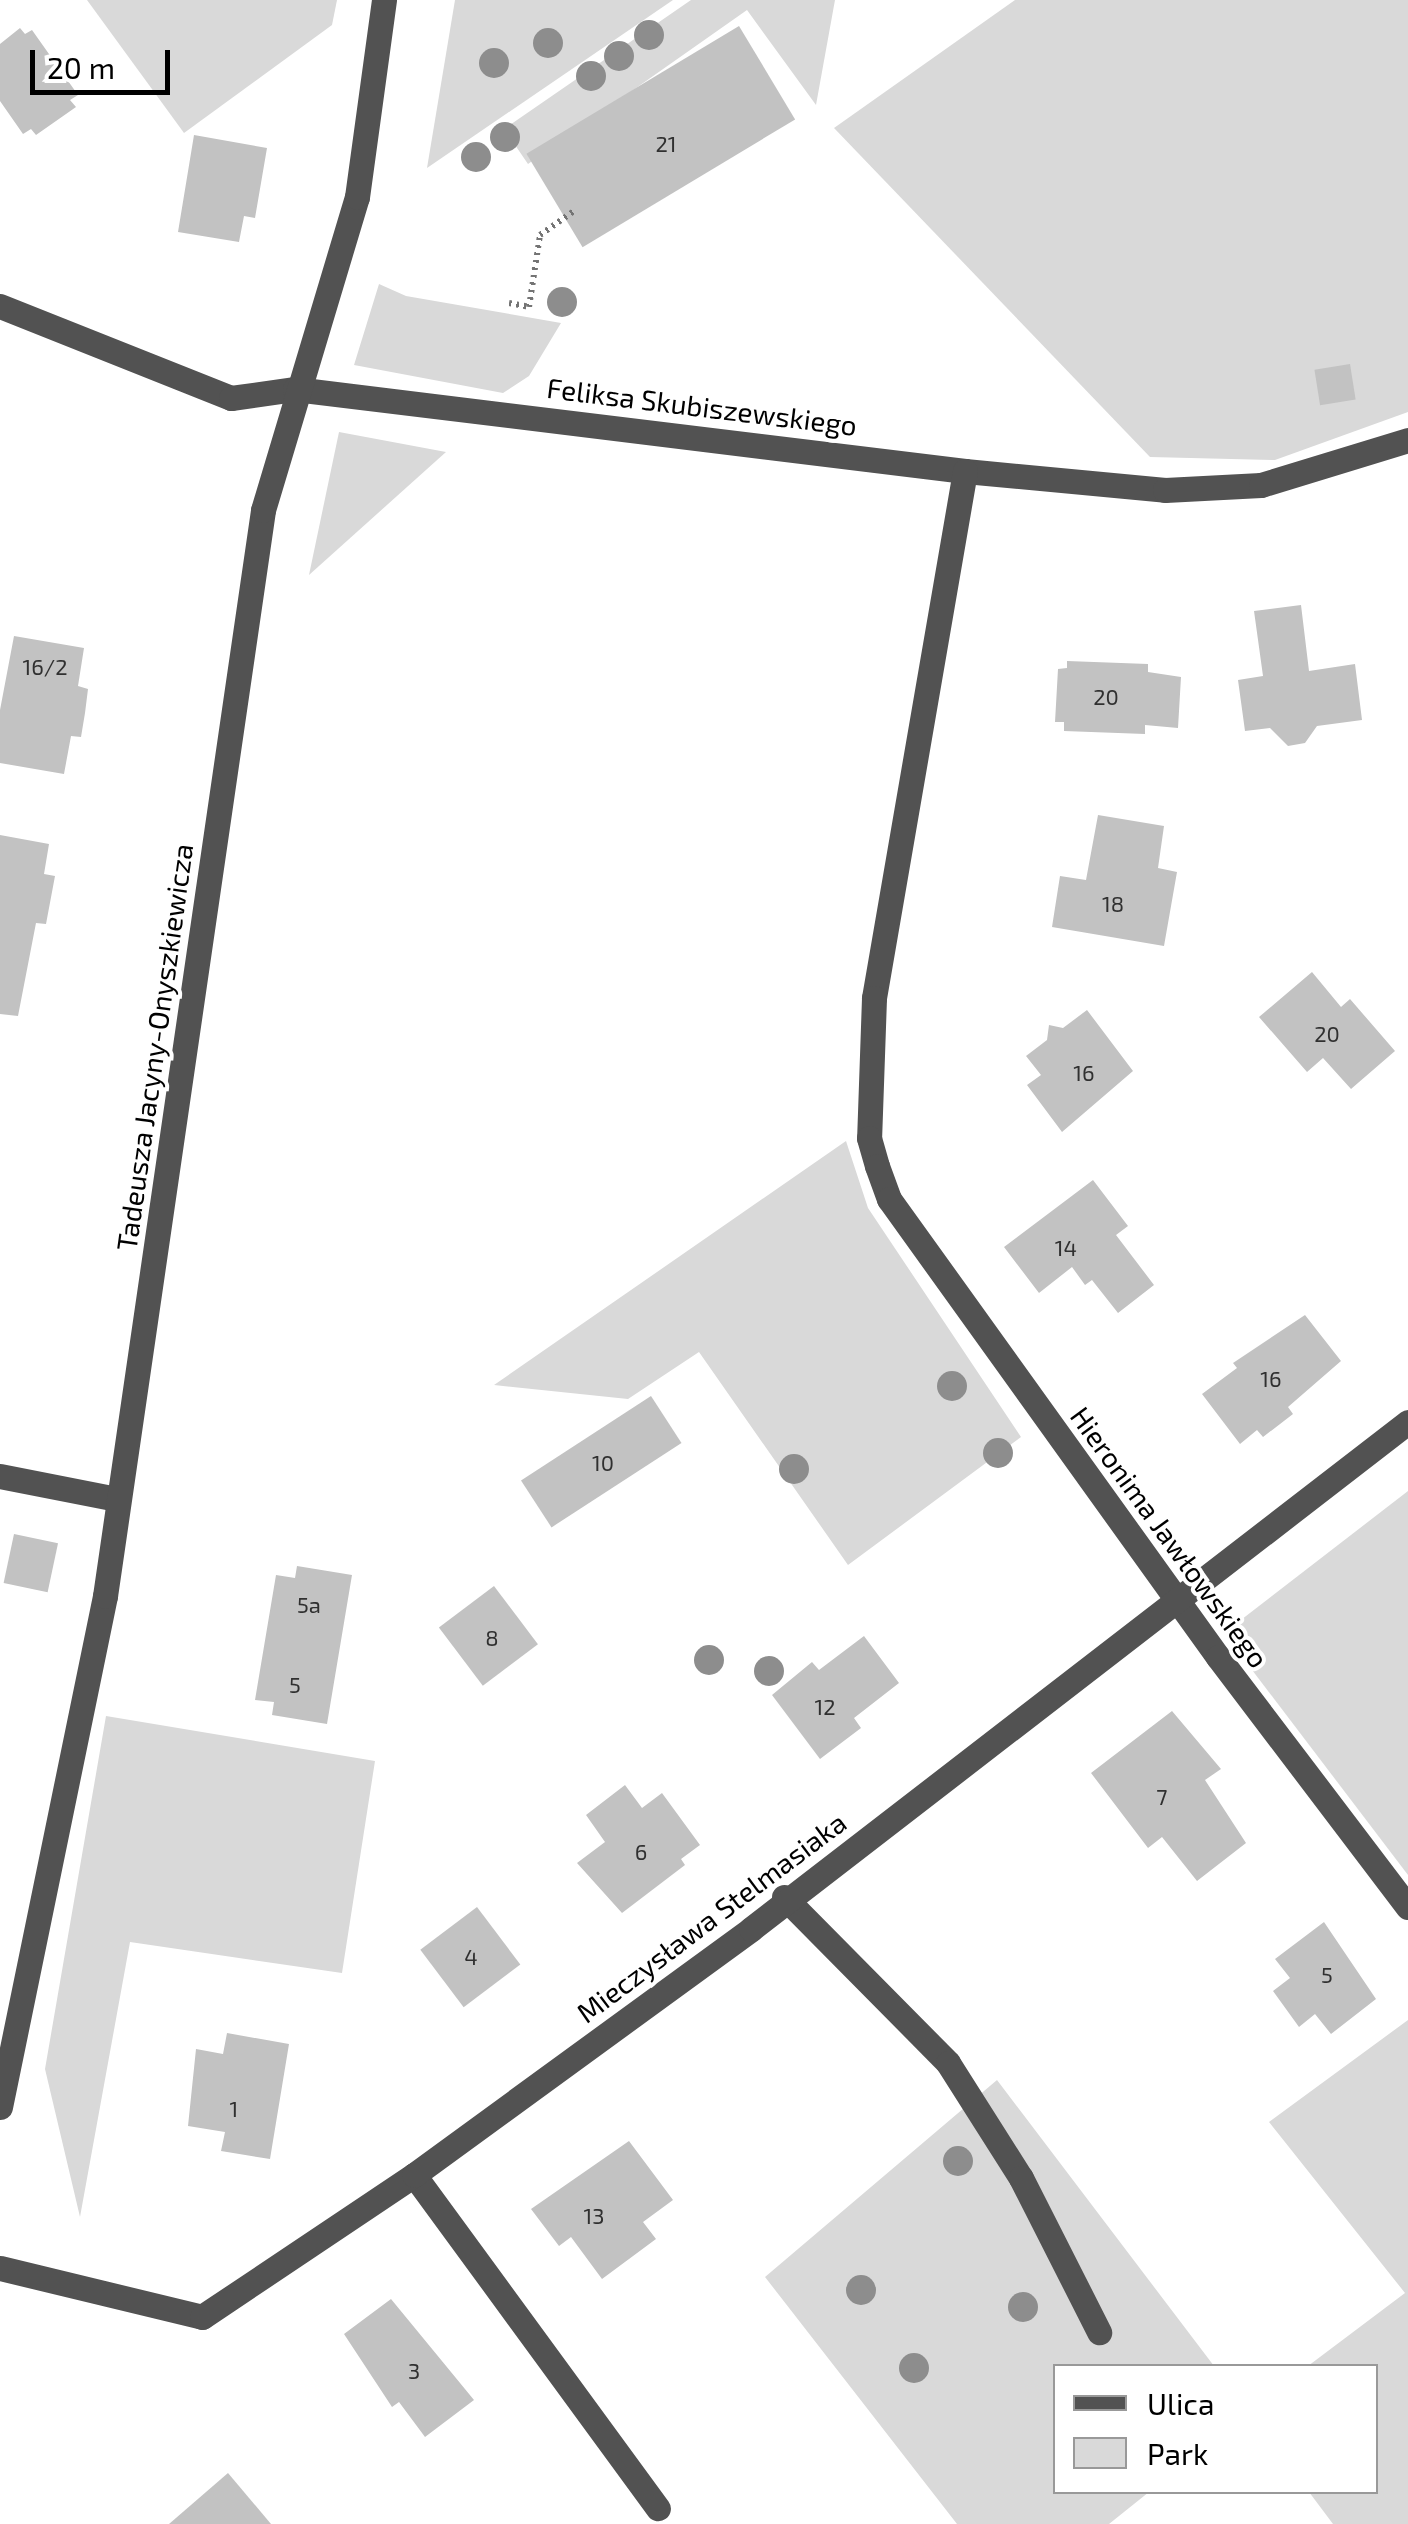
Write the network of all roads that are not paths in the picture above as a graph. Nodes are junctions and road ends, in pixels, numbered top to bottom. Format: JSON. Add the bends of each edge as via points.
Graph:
{"nodes":[{"id":1,"x":384,"y":0,"type":"edge"},
{"id":2,"x":0,"y":306,"type":"edge"},
{"id":3,"x":294,"y":388,"type":"junction"},
{"id":4,"x":1408,"y":440,"type":"edge"},
{"id":5,"x":965,"y":472,"type":"junction"},
{"id":6,"x":1408,"y":1422,"type":"edge"},
{"id":7,"x":0,"y":1476,"type":"edge"},
{"id":8,"x":116,"y":1499,"type":"junction"},
{"id":9,"x":1179,"y":1600,"type":"junction"},
{"id":10,"x":784,"y":1898,"type":"junction"},
{"id":11,"x":1408,"y":1907,"type":"edge"},
{"id":12,"x":0,"y":2107,"type":"edge"},
{"id":13,"x":414,"y":2174,"type":"junction"},
{"id":14,"x":0,"y":2268,"type":"edge"},
{"id":15,"x":1100,"y":2332,"type":"dead end"},
{"id":16,"x":658,"y":2508,"type":"dead end"}],
"edges":[{"from":1,"to":3,"type":"street","name":"Tadeusza Jacyny-Onyszkiewicza","via":[[357,198]]},
{"from":2,"to":3,"type":"street","name":"Feliksa Skubiszewskiego","via":[[231,398]]},
{"from":3,"to":5,"type":"street","name":"Feliksa Skubiszewskiego"},
{"from":3,"to":8,"type":"street","name":"Tadeusza Jacyny-Onyszkiewicza","via":[[262,510]]},
{"from":4,"to":5,"type":"street","name":"Feliksa Skubiszewskiego","via":[[1260,485],[1165,490]]},
{"from":5,"to":9,"type":"street","name":"Hieronima Jawłowskiego","via":[[874,998],[869,1138],[889,1199]]},
{"from":6,"to":9,"type":"street","name":"Mieczysława Stelmasiaka"},
{"from":7,"to":8,"type":"street"},
{"from":8,"to":12,"type":"street","name":"Tadeusza Jacyny-Onyszkiewicza","via":[[106,1596]]},
{"from":9,"to":10,"type":"street","name":"Mieczysława Stelmasiaka"},
{"from":9,"to":11,"type":"street","name":"Hieronima Jawłowskiego"},
{"from":10,"to":13,"type":"street","name":"Mieczysława Stelmasiaka"},
{"from":10,"to":15,"type":"street","via":[[948,2062],[1021,2178]]},
{"from":13,"to":14,"type":"street","name":"Mieczysława Stelmasiaka","via":[[202,2317]]},
{"from":13,"to":16,"type":"street"}]}
